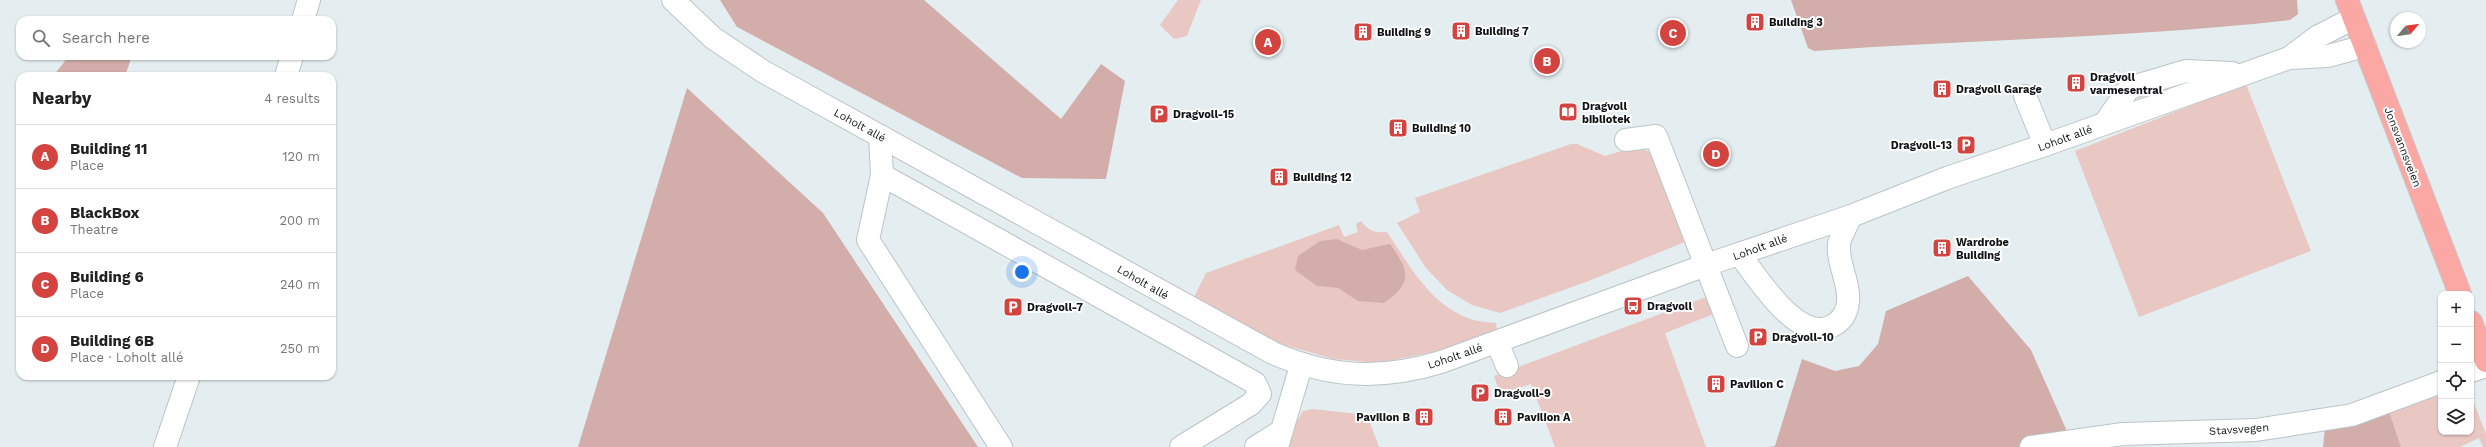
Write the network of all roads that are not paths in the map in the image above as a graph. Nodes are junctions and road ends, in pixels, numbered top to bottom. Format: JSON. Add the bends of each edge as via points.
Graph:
{"nodes":[{"id":1,"x":309,"y":0,"type":"edge"},
{"id":2,"x":673,"y":0,"type":"edge"},
{"id":3,"x":2350,"y":9,"type":"edge"},
{"id":4,"x":304,"y":16,"type":"edge"},
{"id":5,"x":2365,"y":46,"type":"junction"},
{"id":6,"x":2289,"y":58,"type":"junction"},
{"id":7,"x":291,"y":60,"type":"edge"},
{"id":8,"x":287,"y":72,"type":"edge"},
{"id":9,"x":2025,"y":96,"type":"dead end"},
{"id":10,"x":880,"y":136,"type":"junction"},
{"id":11,"x":1626,"y":140,"type":"dead end"},
{"id":12,"x":2045,"y":145,"type":"junction"},
{"id":13,"x":882,"y":175,"type":"junction"},
{"id":14,"x":1851,"y":216,"type":"junction"},
{"id":15,"x":1740,"y":255,"type":"junction"},
{"id":16,"x":1706,"y":265,"type":"junction"},
{"id":17,"x":2459,"y":291,"type":"edge"},
{"id":18,"x":2473,"y":327,"type":"edge"},
{"id":19,"x":1498,"y":342,"type":"junction"},
{"id":20,"x":1737,"y":346,"type":"dead end"},
{"id":21,"x":2486,"y":361,"type":"edge"},
{"id":22,"x":1301,"y":366,"type":"junction"},
{"id":23,"x":1507,"y":366,"type":"dead end"},
{"id":24,"x":2486,"y":366,"type":"edge"},
{"id":25,"x":2474,"y":370,"type":"edge"},
{"id":26,"x":187,"y":380,"type":"edge"},
{"id":27,"x":2438,"y":383,"type":"edge"},
{"id":28,"x":1278,"y":440,"type":"edge"},
{"id":29,"x":165,"y":447,"type":"edge"},
{"id":30,"x":1001,"y":447,"type":"edge"},
{"id":31,"x":1181,"y":447,"type":"edge"},
{"id":32,"x":1256,"y":447,"type":"edge"},
{"id":33,"x":2031,"y":447,"type":"edge"}],
"edges":[{"from":1,"to":4,"type":"street"},
{"from":2,"to":10,"type":"street","name":"Loholt allé","via":[[713,38],[764,72]]},
{"from":3,"to":5,"type":"main road","name":"Jonsvannsveien"},
{"from":3,"to":6,"type":"street","name":"Loholt allé"},
{"from":5,"to":6,"type":"street","name":"Loholt allé","via":[[2328,56]]},
{"from":5,"to":17,"type":"main road","name":"Jonsvannsveien"},
{"from":6,"to":12,"type":"street","name":"Loholt allé"},
{"from":7,"to":8,"type":"street"},
{"from":9,"to":12,"type":"street"},
{"from":10,"to":13,"type":"street"},
{"from":10,"to":22,"type":"street","name":"Loholt allé","via":[[1179,303]]},
{"from":11,"to":16,"type":"street","via":[[1656,136]]},
{"from":12,"to":14,"type":"street","name":"Loholt allé","via":[[1947,178]]},
{"from":13,"to":30,"type":"street","via":[[868,240]]},
{"from":13,"to":31,"type":"street","via":[[1255,383],[1260,394],[1251,404]]},
{"from":14,"to":15,"type":"street","name":"Loholt allé"},
{"from":14,"to":15,"type":"street","via":[[1840,244],[1848,300],[1844,316],[1830,328],[1809,328],[1795,320],[1775,300]]},
{"from":15,"to":16,"type":"street","name":"Loholt allé"},
{"from":16,"to":19,"type":"street","name":"Loholt allé"},
{"from":16,"to":20,"type":"street"},
{"from":18,"to":21,"type":"main road"},
{"from":19,"to":22,"type":"street","name":"Loholt allé","via":[[1441,362],[1392,373],[1334,372]]},
{"from":19,"to":23,"type":"street"},
{"from":22,"to":28,"type":"street"},
{"from":24,"to":25,"type":"street"},
{"from":26,"to":29,"type":"street"},
{"from":27,"to":33,"type":"street","name":"Stavsvegen","via":[[2352,415],[2256,430],[2123,434]]},
{"from":28,"to":32,"type":"street"}]}
